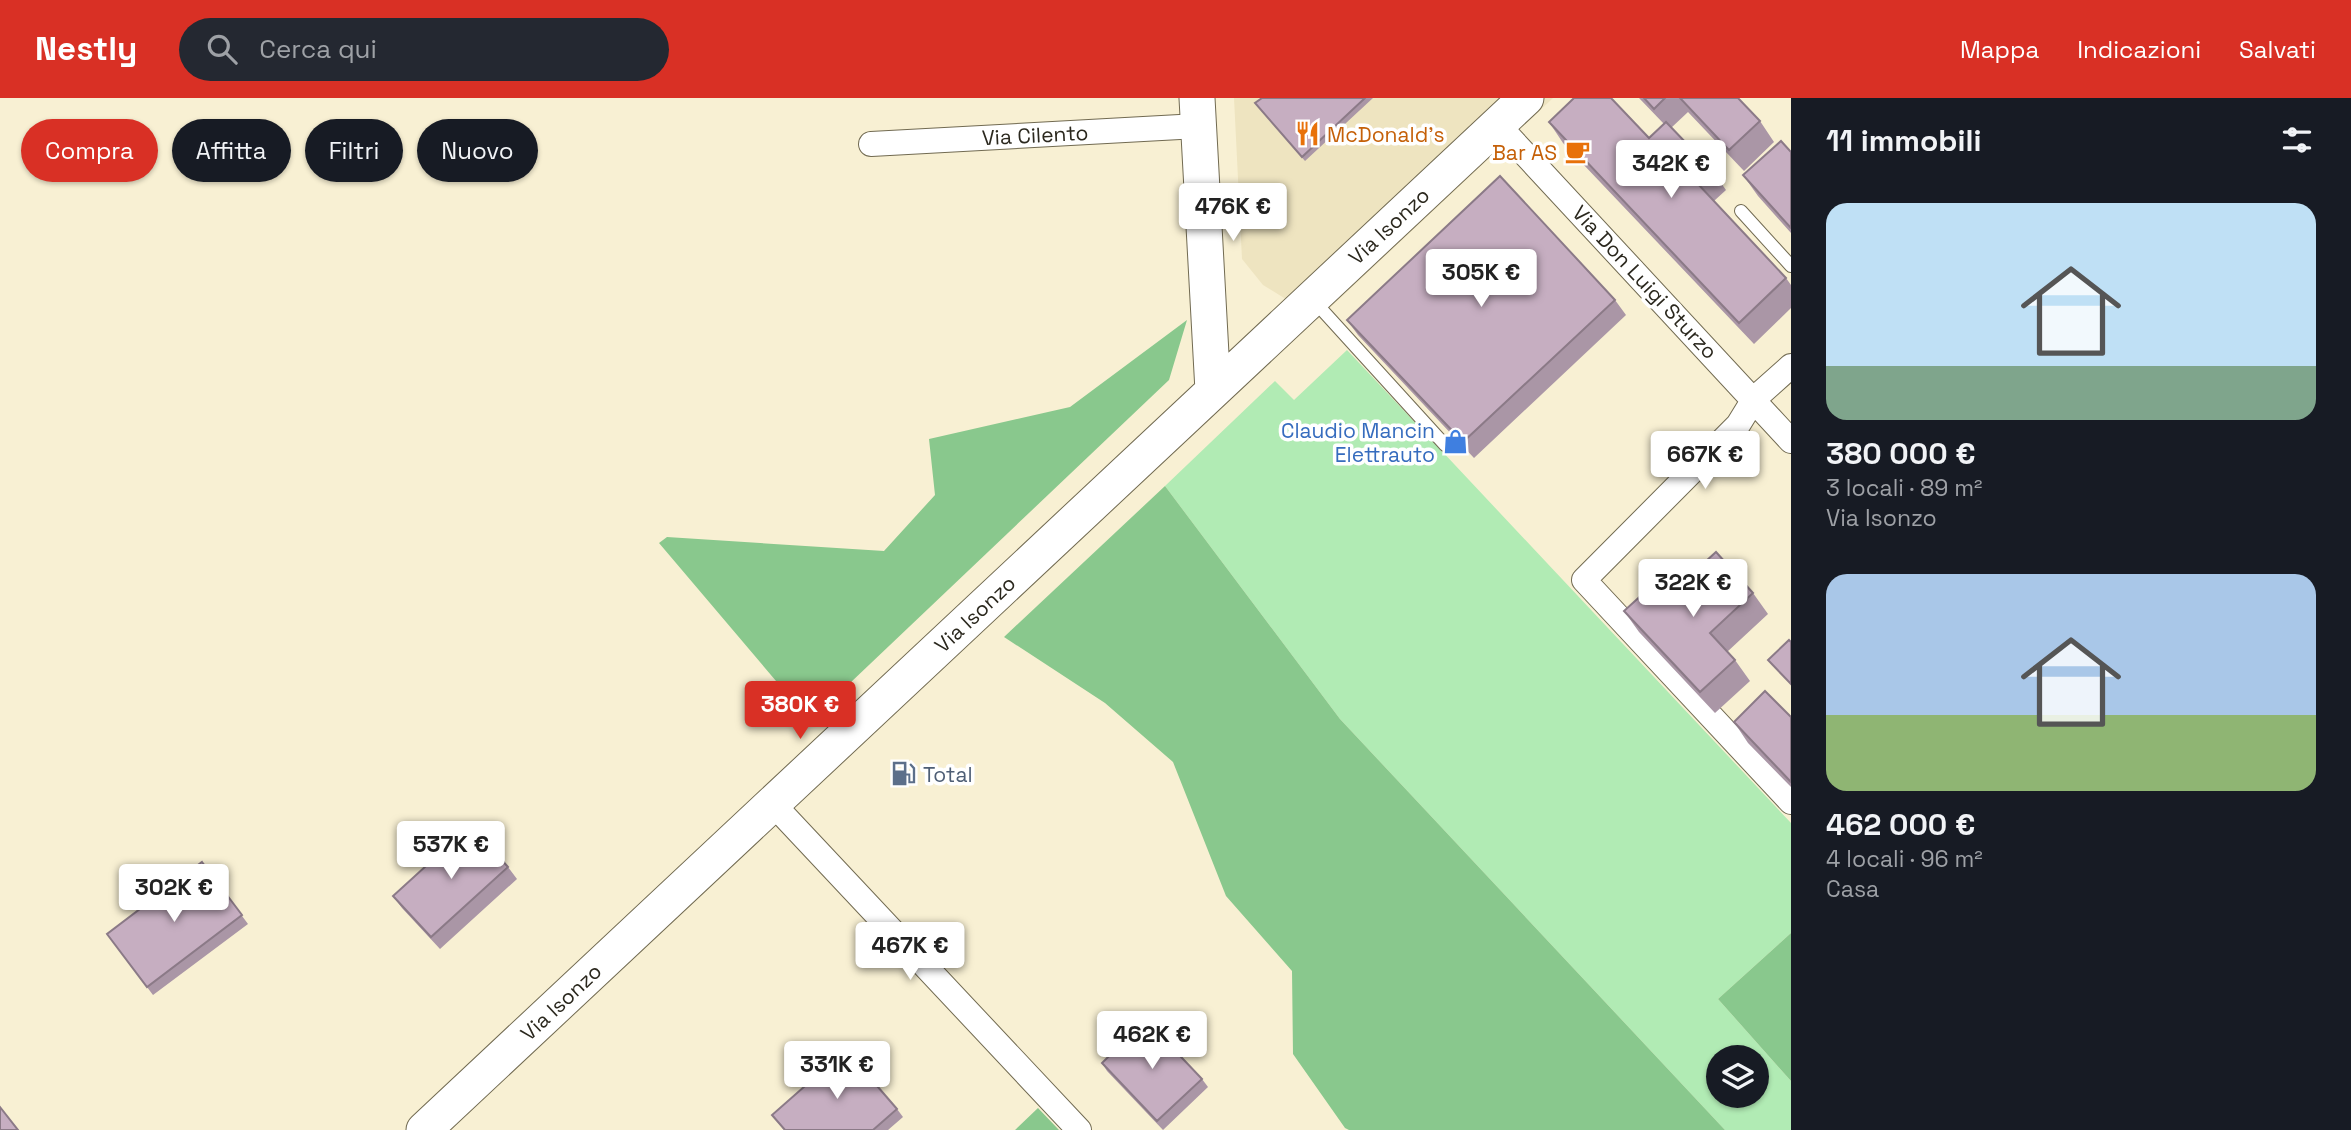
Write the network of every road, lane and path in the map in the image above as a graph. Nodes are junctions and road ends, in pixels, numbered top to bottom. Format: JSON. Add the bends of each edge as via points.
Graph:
{"nodes":[{"id":1,"x":1526,"y":98,"type":"edge"},
{"id":2,"x":1198,"y":112,"type":"edge"},
{"id":3,"x":1498,"y":125,"type":"junction"},
{"id":4,"x":871,"y":144,"type":"dead end"},
{"id":5,"x":1741,"y":211,"type":"edge"},
{"id":6,"x":1791,"y":266,"type":"edge"},
{"id":7,"x":1312,"y":298,"type":"junction"},
{"id":8,"x":1791,"y":366,"type":"edge"},
{"id":9,"x":1213,"y":391,"type":"junction"},
{"id":10,"x":1754,"y":399,"type":"junction"},
{"id":11,"x":1791,"y":441,"type":"edge"},
{"id":12,"x":1445,"y":445,"type":"edge"},
{"id":13,"x":1791,"y":802,"type":"edge"},
{"id":14,"x":773,"y":804,"type":"junction"},
{"id":15,"x":424,"y":1130,"type":"edge"},
{"id":16,"x":1079,"y":1130,"type":"edge"}],
"edges":[{"from":1,"to":3,"type":"main road","name":"Via Isonzo"},
{"from":2,"to":4,"type":"street","name":"Via Cilento"},
{"from":2,"to":9,"type":"main road"},
{"from":3,"to":7,"type":"main road","name":"Via Isonzo"},
{"from":3,"to":10,"type":"street","name":"Via Don Luigi Sturzo"},
{"from":5,"to":6,"type":"lane"},
{"from":7,"to":9,"type":"main road","name":"Via Isonzo"},
{"from":7,"to":12,"type":"lane"},
{"from":8,"to":10,"type":"street"},
{"from":9,"to":14,"type":"main road","name":"Via Isonzo"},
{"from":10,"to":11,"type":"street","name":"Via Don Luigi Sturzo"},
{"from":10,"to":13,"type":"street","via":[[1738,425],[1584,579]]},
{"from":14,"to":15,"type":"main road","name":"Via Isonzo"},
{"from":14,"to":16,"type":"street"}]}
